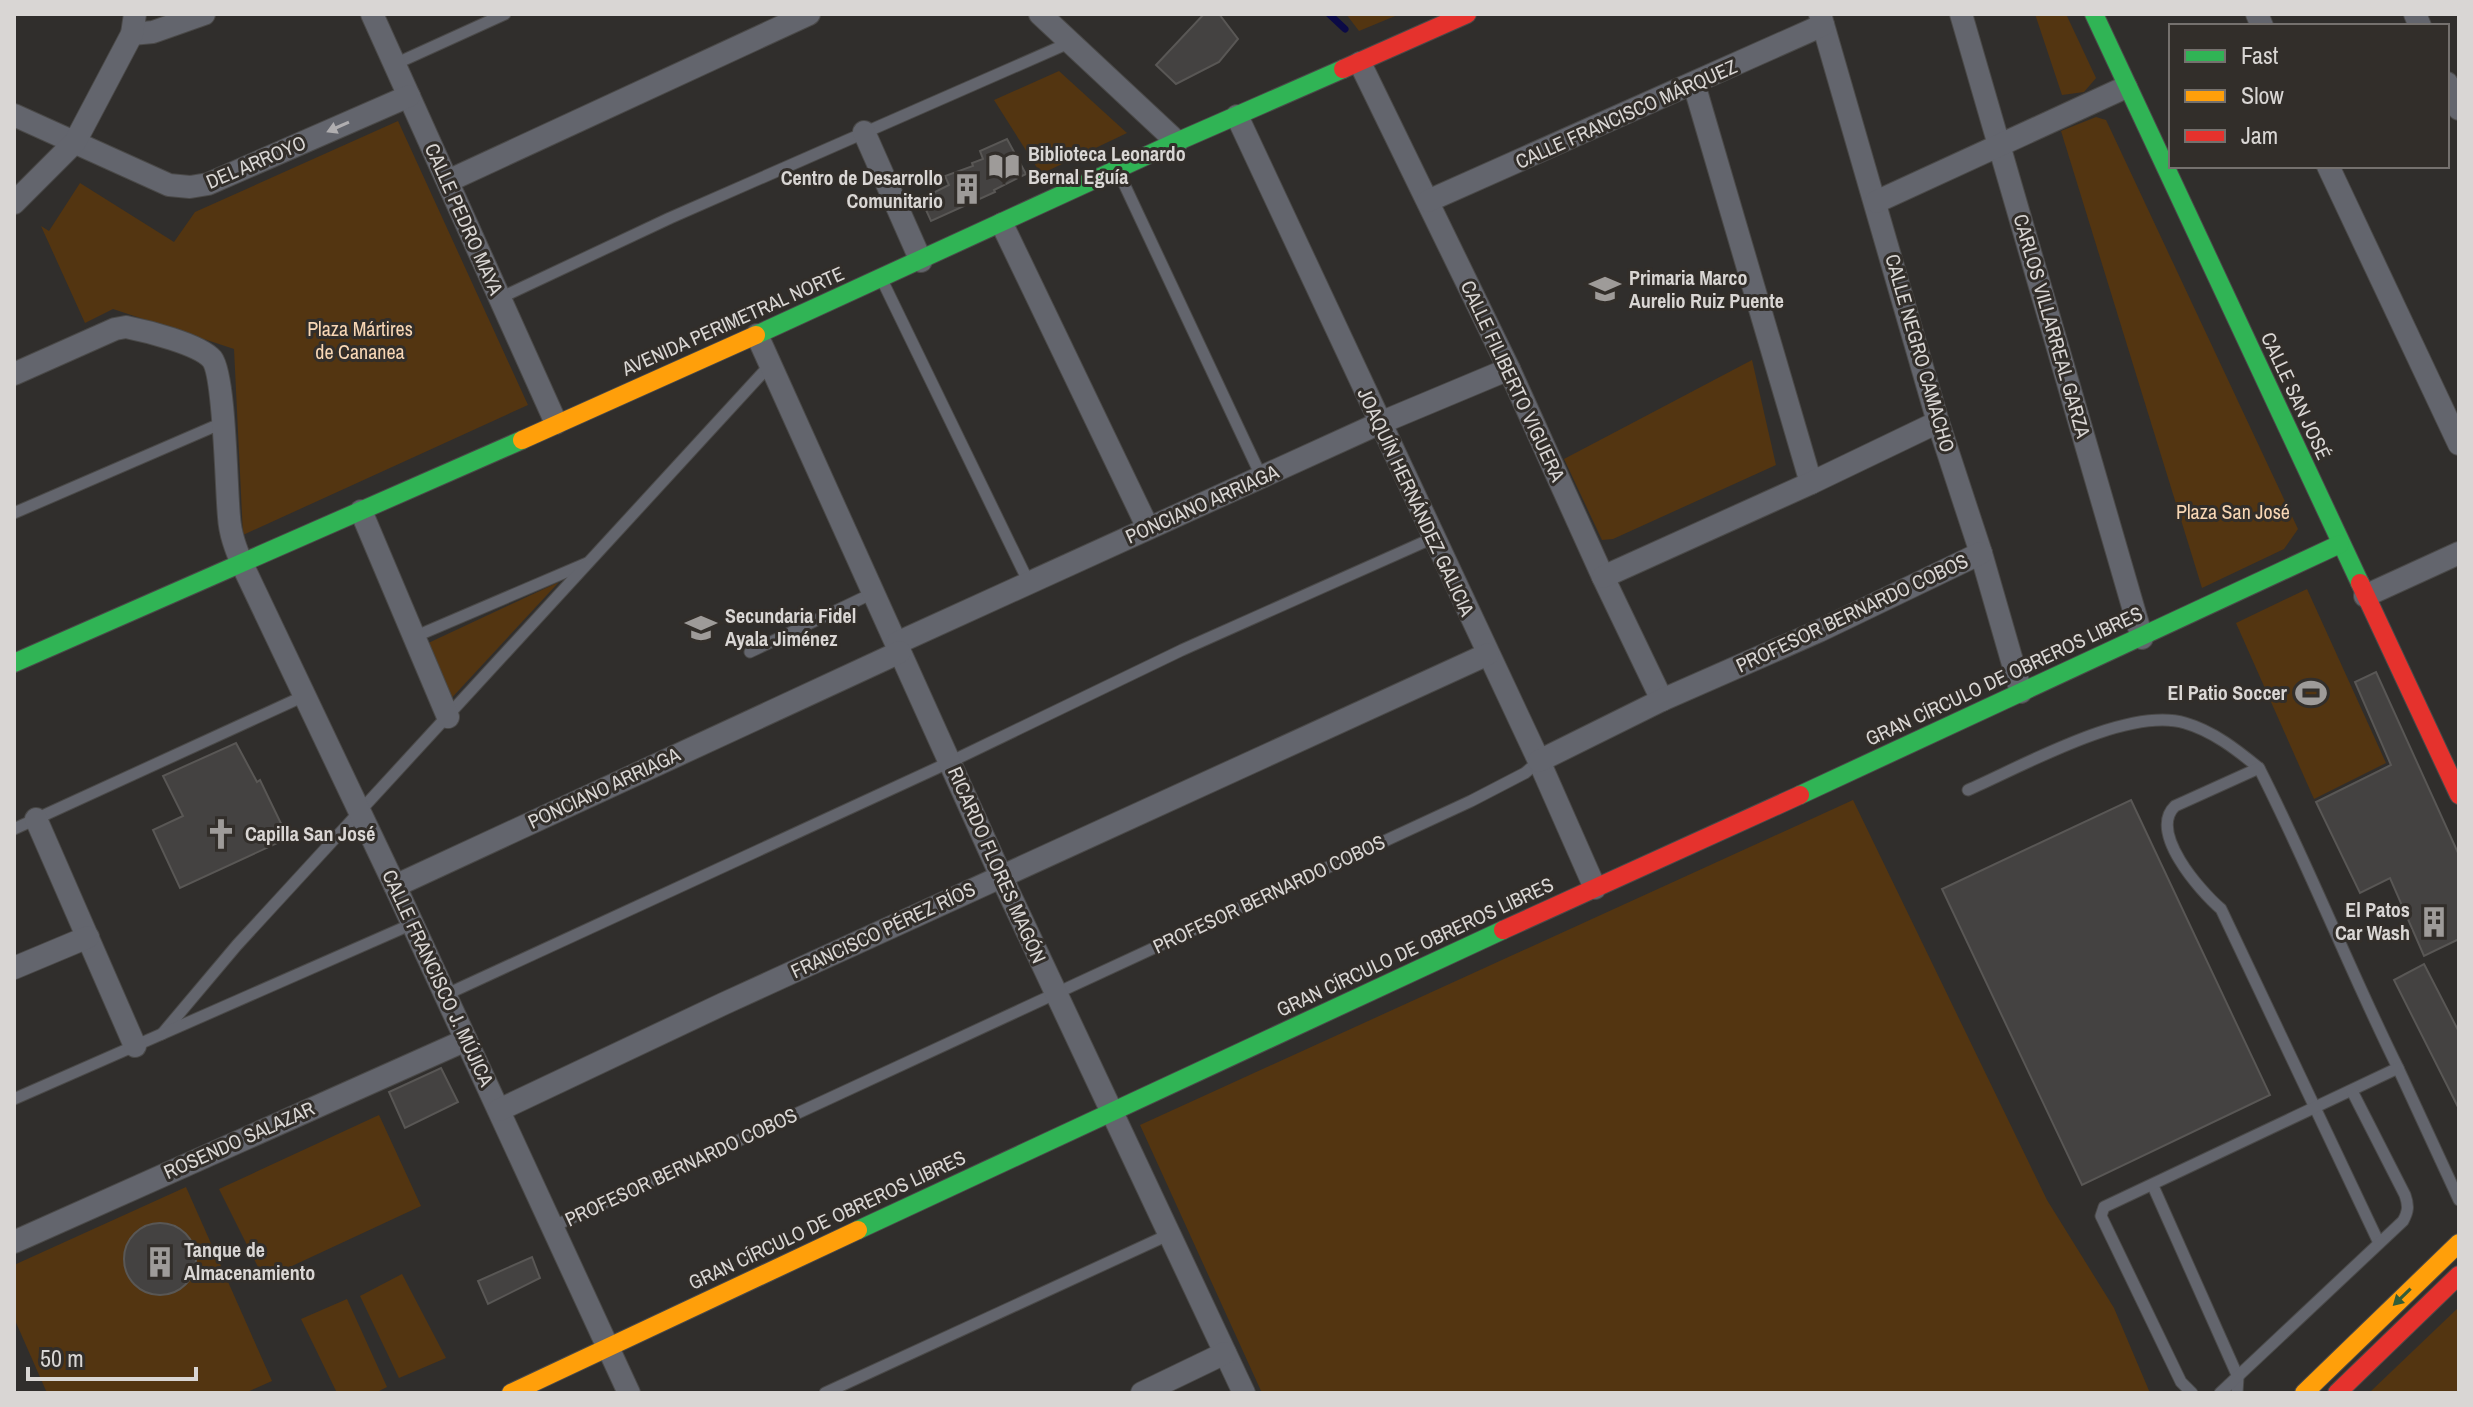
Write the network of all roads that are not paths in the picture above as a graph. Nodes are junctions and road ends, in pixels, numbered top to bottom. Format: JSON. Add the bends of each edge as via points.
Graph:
{"nodes":[{"id":1,"x":204,"y":14,"type":"edge"},
{"id":2,"x":372,"y":14,"type":"edge"},
{"id":3,"x":505,"y":14,"type":"edge"},
{"id":4,"x":809,"y":14,"type":"edge"},
{"id":5,"x":1040,"y":14,"type":"edge"},
{"id":6,"x":1467,"y":14,"type":"edge"},
{"id":7,"x":1961,"y":14,"type":"edge"},
{"id":8,"x":2094,"y":14,"type":"edge"},
{"id":9,"x":1821,"y":20,"type":"edge"},
{"id":10,"x":133,"y":24,"type":"edge"},
{"id":11,"x":1071,"y":42,"type":"junction"},
{"id":12,"x":1360,"y":63,"type":"junction"},
{"id":13,"x":395,"y":64,"type":"junction"},
{"id":14,"x":1694,"y":84,"type":"junction"},
{"id":15,"x":2126,"y":87,"type":"junction"},
{"id":16,"x":2449,"y":87,"type":"edge"},
{"id":17,"x":409,"y":96,"type":"junction"},
{"id":18,"x":2459,"y":109,"type":"edge"},
{"id":19,"x":14,"y":115,"type":"edge"},
{"id":20,"x":1237,"y":116,"type":"junction"},
{"id":21,"x":864,"y":132,"type":"junction"},
{"id":22,"x":75,"y":142,"type":"junction"},
{"id":23,"x":1177,"y":142,"type":"junction"},
{"id":24,"x":2001,"y":146,"type":"junction"},
{"id":25,"x":2329,"y":168,"type":"edge"},
{"id":26,"x":1117,"y":170,"type":"junction"},
{"id":27,"x":448,"y":181,"type":"junction"},
{"id":28,"x":1428,"y":201,"type":"junction"},
{"id":29,"x":1876,"y":202,"type":"junction"},
{"id":30,"x":14,"y":203,"type":"edge"},
{"id":31,"x":1002,"y":224,"type":"junction"},
{"id":32,"x":921,"y":261,"type":"junction"},
{"id":33,"x":882,"y":280,"type":"junction"},
{"id":34,"x":500,"y":298,"type":"junction"},
{"id":35,"x":757,"y":335,"type":"junction"},
{"id":36,"x":769,"y":366,"type":"junction"},
{"id":37,"x":1509,"y":369,"type":"junction"},
{"id":38,"x":14,"y":374,"type":"edge"},
{"id":39,"x":1938,"y":422,"type":"junction"},
{"id":40,"x":222,"y":423,"type":"junction"},
{"id":41,"x":556,"y":423,"type":"junction"},
{"id":42,"x":1380,"y":423,"type":"junction"},
{"id":43,"x":2459,"y":444,"type":"edge"},
{"id":44,"x":1262,"y":478,"type":"junction"},
{"id":45,"x":1811,"y":483,"type":"junction"},
{"id":46,"x":361,"y":511,"type":"junction"},
{"id":47,"x":14,"y":513,"type":"edge"},
{"id":48,"x":1148,"y":528,"type":"junction"},
{"id":49,"x":1433,"y":538,"type":"junction"},
{"id":50,"x":2340,"y":544,"type":"junction"},
{"id":51,"x":1981,"y":553,"type":"junction"},
{"id":52,"x":2459,"y":553,"type":"edge"},
{"id":53,"x":593,"y":561,"type":"junction"},
{"id":54,"x":242,"y":564,"type":"junction"},
{"id":55,"x":1603,"y":577,"type":"junction"},
{"id":56,"x":1029,"y":583,"type":"junction"},
{"id":57,"x":873,"y":593,"type":"junction"},
{"id":58,"x":2365,"y":596,"type":"junction"},
{"id":59,"x":414,"y":637,"type":"junction"},
{"id":60,"x":2142,"y":638,"type":"junction"},
{"id":61,"x":898,"y":647,"type":"junction"},
{"id":62,"x":750,"y":652,"type":"dead end"},
{"id":63,"x":1488,"y":654,"type":"junction"},
{"id":64,"x":14,"y":663,"type":"edge"},
{"id":65,"x":2021,"y":692,"type":"junction"},
{"id":66,"x":304,"y":696,"type":"junction"},
{"id":67,"x":1662,"y":700,"type":"junction"},
{"id":68,"x":448,"y":717,"type":"junction"},
{"id":69,"x":1539,"y":761,"type":"junction"},
{"id":70,"x":950,"y":762,"type":"junction"},
{"id":71,"x":2259,"y":768,"type":"junction"},
{"id":72,"x":1968,"y":790,"type":"dead end"},
{"id":73,"x":2459,"y":795,"type":"edge"},
{"id":74,"x":359,"y":811,"type":"junction"},
{"id":75,"x":36,"y":819,"type":"junction"},
{"id":76,"x":14,"y":829,"type":"edge"},
{"id":77,"x":1001,"y":876,"type":"junction"},
{"id":78,"x":395,"y":886,"type":"junction"},
{"id":79,"x":1595,"y":888,"type":"junction"},
{"id":80,"x":412,"y":924,"type":"junction"},
{"id":81,"x":88,"y":937,"type":"junction"},
{"id":82,"x":14,"y":968,"type":"edge"},
{"id":83,"x":1055,"y":992,"type":"junction"},
{"id":84,"x":445,"y":995,"type":"junction"},
{"id":85,"x":162,"y":1034,"type":"junction"},
{"id":86,"x":466,"y":1040,"type":"junction"},
{"id":87,"x":135,"y":1046,"type":"junction"},
{"id":88,"x":2398,"y":1068,"type":"junction"},
{"id":89,"x":2352,"y":1091,"type":"junction"},
{"id":90,"x":14,"y":1099,"type":"edge"},
{"id":91,"x":2316,"y":1108,"type":"junction"},
{"id":92,"x":499,"y":1110,"type":"junction"},
{"id":93,"x":1111,"y":1110,"type":"junction"},
{"id":94,"x":2153,"y":1186,"type":"junction"},
{"id":95,"x":2459,"y":1200,"type":"edge"},
{"id":96,"x":552,"y":1227,"type":"junction"},
{"id":97,"x":1170,"y":1234,"type":"junction"},
{"id":98,"x":14,"y":1242,"type":"edge"},
{"id":99,"x":2379,"y":1243,"type":"junction"},
{"id":100,"x":2459,"y":1243,"type":"edge"},
{"id":101,"x":2459,"y":1275,"type":"edge"},
{"id":102,"x":608,"y":1348,"type":"junction"},
{"id":103,"x":1225,"y":1353,"type":"junction"},
{"id":104,"x":2238,"y":1377,"type":"junction"},
{"id":105,"x":511,"y":1393,"type":"edge"},
{"id":106,"x":629,"y":1393,"type":"edge"},
{"id":107,"x":825,"y":1393,"type":"edge"},
{"id":108,"x":1142,"y":1393,"type":"edge"},
{"id":109,"x":1244,"y":1393,"type":"edge"},
{"id":110,"x":2192,"y":1393,"type":"edge"},
{"id":111,"x":2220,"y":1393,"type":"edge"},
{"id":112,"x":2237,"y":1393,"type":"edge"},
{"id":113,"x":2304,"y":1393,"type":"edge"},
{"id":114,"x":2337,"y":1393,"type":"edge"}],
"edges":[{"from":1,"to":10,"type":"street","via":[[153,32]]},
{"from":2,"to":13,"type":"street","name":"CALLE PEDRO MAYA"},
{"from":3,"to":13,"type":"lane"},
{"from":4,"to":27,"type":"street"},
{"from":5,"to":11,"type":"street"},
{"from":6,"to":12,"type":"street","name":"AVENIDA PERIMETRAL NORTE"},
{"from":7,"to":24,"type":"street","name":"CARLOS VILLARREAL GARZA"},
{"from":8,"to":15,"type":"street","name":"CALLE SAN JOSÉ"},
{"from":9,"to":14,"type":"street","name":"CALLE FRANCISCO MÁRQUEZ"},
{"from":9,"to":29,"type":"street","name":"CALLE NEGRO CAMACHO"},
{"from":10,"to":22,"type":"street"},
{"from":11,"to":21,"type":"lane"},
{"from":11,"to":23,"type":"street"},
{"from":12,"to":20,"type":"street","name":"AVENIDA PERIMETRAL NORTE"},
{"from":12,"to":28,"type":"street","name":"CALLE FILIBERTO VIGUERA"},
{"from":13,"to":17,"type":"street","name":"CALLE PEDRO MAYA"},
{"from":14,"to":28,"type":"street","name":"CALLE FRANCISCO MÁRQUEZ"},
{"from":14,"to":45,"type":"street"},
{"from":15,"to":24,"type":"street"},
{"from":15,"to":50,"type":"street","name":"CALLE SAN JOSÉ"},
{"from":16,"to":18,"type":"street"},
{"from":17,"to":22,"type":"street","name":"DEL ARROYO","one_way":true,"via":[[208,184],[190,187],[169,185]]},
{"from":17,"to":27,"type":"street","name":"CALLE PEDRO MAYA"},
{"from":19,"to":22,"type":"street","name":"DEL ARROYO"},
{"from":20,"to":23,"type":"street","name":"AVENIDA PERIMETRAL NORTE"},
{"from":20,"to":42,"type":"street","name":"JOAQUÍN HERNÁNDEZ GALICIA"},
{"from":21,"to":32,"type":"street"},
{"from":21,"to":34,"type":"lane"},
{"from":22,"to":30,"type":"street"},
{"from":23,"to":26,"type":"street","name":"AVENIDA PERIMETRAL NORTE"},
{"from":24,"to":29,"type":"street"},
{"from":24,"to":60,"type":"street","name":"CARLOS VILLARREAL GARZA"},
{"from":25,"to":43,"type":"street"},
{"from":26,"to":31,"type":"street","name":"AVENIDA PERIMETRAL NORTE"},
{"from":26,"to":44,"type":"lane"},
{"from":27,"to":34,"type":"street","name":"CALLE PEDRO MAYA"},
{"from":28,"to":37,"type":"street","name":"CALLE FILIBERTO VIGUERA"},
{"from":29,"to":39,"type":"street","name":"CALLE NEGRO CAMACHO"},
{"from":31,"to":32,"type":"street","name":"AVENIDA PERIMETRAL NORTE"},
{"from":31,"to":48,"type":"street"},
{"from":32,"to":33,"type":"street","name":"AVENIDA PERIMETRAL NORTE"},
{"from":33,"to":35,"type":"street","name":"AVENIDA PERIMETRAL NORTE"},
{"from":33,"to":56,"type":"lane"},
{"from":34,"to":41,"type":"street","name":"CALLE PEDRO MAYA"},
{"from":35,"to":36,"type":"street","name":"RICARDO FLORES MAGÓN"},
{"from":35,"to":41,"type":"street","name":"AVENIDA PERIMETRAL NORTE"},
{"from":36,"to":53,"type":"lane"},
{"from":36,"to":57,"type":"street","name":"RICARDO FLORES MAGÓN"},
{"from":37,"to":42,"type":"street","name":"PONCIANO ARRIAGA"},
{"from":37,"to":55,"type":"street","name":"CALLE FILIBERTO VIGUERA"},
{"from":38,"to":40,"type":"street","name":"CALLE FRANCISCO J. MÚJICA","via":[[126,327],[206,354],[218,373]]},
{"from":39,"to":45,"type":"street"},
{"from":39,"to":51,"type":"street","name":"CALLE NEGRO CAMACHO"},
{"from":40,"to":47,"type":"lane"},
{"from":40,"to":54,"type":"street","name":"CALLE FRANCISCO J. MÚJICA","via":[[230,529]]},
{"from":41,"to":46,"type":"street","name":"AVENIDA PERIMETRAL NORTE"},
{"from":42,"to":44,"type":"street","name":"PONCIANO ARRIAGA"},
{"from":42,"to":49,"type":"street","name":"JOAQUÍN HERNÁNDEZ GALICIA"},
{"from":44,"to":48,"type":"street","name":"PONCIANO ARRIAGA"},
{"from":45,"to":55,"type":"street"},
{"from":46,"to":54,"type":"street","name":"AVENIDA PERIMETRAL NORTE"},
{"from":46,"to":59,"type":"street"},
{"from":48,"to":56,"type":"street","name":"PONCIANO ARRIAGA"},
{"from":49,"to":63,"type":"street","name":"JOAQUÍN HERNÁNDEZ GALICIA"},
{"from":49,"to":70,"type":"lane"},
{"from":50,"to":58,"type":"street","name":"CALLE SAN JOSÉ"},
{"from":50,"to":60,"type":"street","name":"GRAN CÍRCULO DE OBREROS LIBRES"},
{"from":51,"to":65,"type":"street","name":"CALLE NEGRO CAMACHO"},
{"from":51,"to":67,"type":"street","name":"PROFESOR BERNARDO COBOS"},
{"from":52,"to":58,"type":"street"},
{"from":53,"to":59,"type":"lane"},
{"from":53,"to":68,"type":"lane"},
{"from":54,"to":64,"type":"street","name":"AVENIDA PERIMETRAL NORTE"},
{"from":54,"to":66,"type":"street","name":"CALLE FRANCISCO J. MÚJICA"},
{"from":55,"to":67,"type":"street","name":"CALLE FILIBERTO VIGUERA"},
{"from":56,"to":61,"type":"street","name":"PONCIANO ARRIAGA"},
{"from":57,"to":61,"type":"street","name":"RICARDO FLORES MAGÓN"},
{"from":57,"to":62,"type":"lane"},
{"from":58,"to":73,"type":"street","name":"CALLE SAN JOSÉ"},
{"from":59,"to":68,"type":"street"},
{"from":60,"to":65,"type":"street","name":"GRAN CÍRCULO DE OBREROS LIBRES"},
{"from":61,"to":70,"type":"street","name":"RICARDO FLORES MAGÓN"},
{"from":61,"to":78,"type":"street","name":"PONCIANO ARRIAGA"},
{"from":63,"to":69,"type":"street","name":"JOAQUÍN HERNÁNDEZ GALICIA"},
{"from":63,"to":77,"type":"street","name":"FRANCISCO PÉREZ RÍOS"},
{"from":65,"to":79,"type":"street","name":"GRAN CÍRCULO DE OBREROS LIBRES"},
{"from":66,"to":74,"type":"street","name":"CALLE FRANCISCO J. MÚJICA"},
{"from":66,"to":75,"type":"lane"},
{"from":67,"to":69,"type":"street","name":"PROFESOR BERNARDO COBOS"},
{"from":68,"to":74,"type":"lane"},
{"from":69,"to":79,"type":"street","name":"JOAQUÍN HERNÁNDEZ GALICIA"},
{"from":69,"to":83,"type":"lane","name":"PROFESOR BERNARDO COBOS","via":[[1471,801]]},
{"from":70,"to":77,"type":"street","name":"RICARDO FLORES MAGÓN"},
{"from":70,"to":84,"type":"lane"},
{"from":71,"to":72,"type":"lane","via":[[2211,734],[2160,719],[2102,731]]},
{"from":71,"to":88,"type":"lane"},
{"from":71,"to":91,"type":"lane","via":[[2175,806],[2167,816],[2167,831],[2194,882],[2221,909]]},
{"from":74,"to":78,"type":"street","name":"CALLE FRANCISCO J. MÚJICA"},
{"from":74,"to":85,"type":"lane"},
{"from":75,"to":76,"type":"lane"},
{"from":75,"to":81,"type":"street"},
{"from":77,"to":83,"type":"street","name":"RICARDO FLORES MAGÓN"},
{"from":77,"to":92,"type":"street","name":"FRANCISCO PÉREZ RÍOS"},
{"from":78,"to":80,"type":"street","name":"CALLE FRANCISCO J. MÚJICA"},
{"from":79,"to":93,"type":"street","name":"GRAN CÍRCULO DE OBREROS LIBRES"},
{"from":80,"to":84,"type":"street","name":"CALLE FRANCISCO J. MÚJICA"},
{"from":80,"to":85,"type":"lane"},
{"from":81,"to":82,"type":"street"},
{"from":81,"to":87,"type":"street"},
{"from":83,"to":93,"type":"street","name":"RICARDO FLORES MAGÓN"},
{"from":83,"to":96,"type":"lane","name":"PROFESOR BERNARDO COBOS"},
{"from":84,"to":86,"type":"street","name":"CALLE FRANCISCO J. MÚJICA"},
{"from":85,"to":87,"type":"lane"},
{"from":86,"to":92,"type":"street","name":"CALLE FRANCISCO J. MÚJICA"},
{"from":86,"to":98,"type":"street","name":"ROSENDO SALAZAR"},
{"from":87,"to":90,"type":"lane"},
{"from":88,"to":89,"type":"lane"},
{"from":88,"to":95,"type":"lane"},
{"from":89,"to":91,"type":"lane"},
{"from":89,"to":99,"type":"lane","via":[[2408,1203],[2403,1221]]},
{"from":91,"to":94,"type":"lane"},
{"from":91,"to":99,"type":"lane"},
{"from":92,"to":96,"type":"street","name":"CALLE FRANCISCO J. MÚJICA"},
{"from":93,"to":97,"type":"street","name":"RICARDO FLORES MAGÓN"},
{"from":93,"to":102,"type":"street","name":"GRAN CÍRCULO DE OBREROS LIBRES"},
{"from":94,"to":104,"type":"lane"},
{"from":94,"to":110,"type":"lane","via":[[2104,1207],[2101,1216],[2181,1382]]},
{"from":96,"to":102,"type":"street","name":"CALLE FRANCISCO J. MÚJICA"},
{"from":97,"to":103,"type":"street","name":"RICARDO FLORES MAGÓN"},
{"from":97,"to":107,"type":"lane"},
{"from":99,"to":104,"type":"lane"},
{"from":100,"to":113,"type":"street","one_way":true},
{"from":101,"to":114,"type":"street"},
{"from":102,"to":105,"type":"street","name":"GRAN CÍRCULO DE OBREROS LIBRES"},
{"from":102,"to":106,"type":"street","name":"CALLE FRANCISCO J. MÚJICA"},
{"from":103,"to":108,"type":"street"},
{"from":103,"to":109,"type":"street","name":"RICARDO FLORES MAGÓN"},
{"from":104,"to":111,"type":"lane"},
{"from":104,"to":112,"type":"lane"}]}
